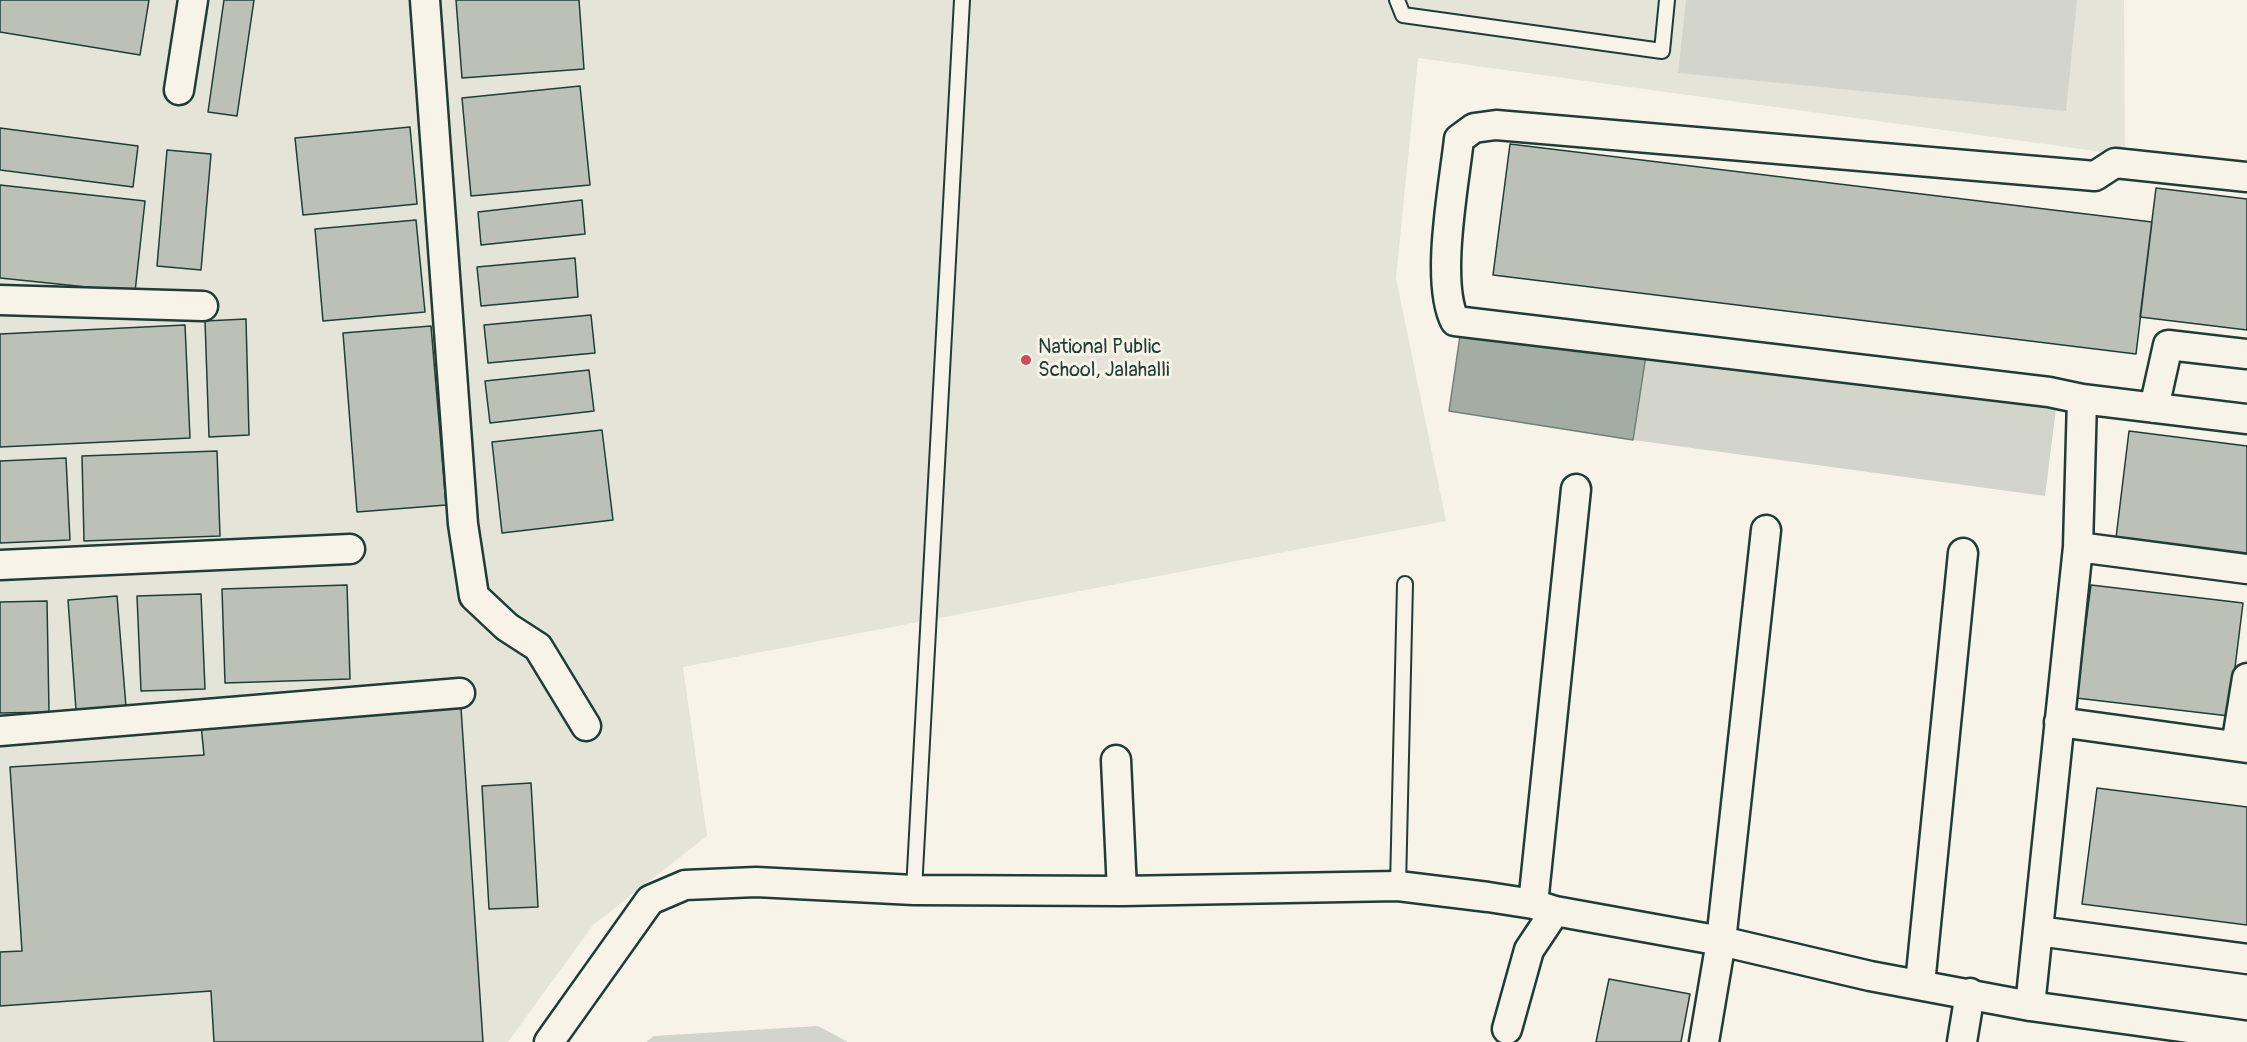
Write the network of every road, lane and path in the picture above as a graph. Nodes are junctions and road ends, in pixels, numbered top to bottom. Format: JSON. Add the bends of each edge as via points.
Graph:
{"nodes":[{"id":1,"x":193,"y":0,"type":"edge"},
{"id":2,"x":425,"y":0,"type":"edge"},
{"id":3,"x":962,"y":0,"type":"edge"},
{"id":4,"x":1397,"y":0,"type":"edge"},
{"id":5,"x":1667,"y":0,"type":"edge"},
{"id":6,"x":179,"y":90,"type":"dead end"},
{"id":7,"x":2247,"y":177,"type":"edge"},
{"id":8,"x":0,"y":300,"type":"edge"},
{"id":9,"x":203,"y":306,"type":"dead end"},
{"id":10,"x":2247,"y":354,"type":"edge"},
{"id":11,"x":2082,"y":399,"type":"junction"},
{"id":12,"x":2154,"y":408,"type":"junction"},
{"id":13,"x":2247,"y":419,"type":"edge"},
{"id":14,"x":1576,"y":489,"type":"dead end"},
{"id":15,"x":1766,"y":530,"type":"dead end"},
{"id":16,"x":2078,"y":547,"type":"junction"},
{"id":17,"x":350,"y":549,"type":"dead end"},
{"id":18,"x":1963,"y":553,"type":"dead end"},
{"id":19,"x":0,"y":565,"type":"edge"},
{"id":20,"x":2247,"y":569,"type":"edge"},
{"id":21,"x":1405,"y":584,"type":"dead end"},
{"id":22,"x":2247,"y":678,"type":"edge"},
{"id":23,"x":460,"y":693,"type":"dead end"},
{"id":24,"x":2060,"y":722,"type":"junction"},
{"id":25,"x":586,"y":726,"type":"dead end"},
{"id":26,"x":0,"y":731,"type":"edge"},
{"id":27,"x":2241,"y":747,"type":"edge"},
{"id":28,"x":1116,"y":760,"type":"dead end"},
{"id":29,"x":1398,"y":886,"type":"junction"},
{"id":30,"x":914,"y":890,"type":"junction"},
{"id":31,"x":1122,"y":891,"type":"junction"},
{"id":32,"x":1544,"y":907,"type":"junction"},
{"id":33,"x":2038,"y":931,"type":"junction"},
{"id":34,"x":1722,"y":941,"type":"junction"},
{"id":35,"x":2247,"y":959,"type":"edge"},
{"id":36,"x":1920,"y":984,"type":"junction"},
{"id":37,"x":1970,"y":993,"type":"junction"},
{"id":38,"x":2030,"y":1006,"type":"junction"},
{"id":39,"x":1506,"y":1029,"type":"dead end"},
{"id":40,"x":2247,"y":1036,"type":"edge"},
{"id":41,"x":549,"y":1042,"type":"edge"},
{"id":42,"x":1704,"y":1042,"type":"edge"},
{"id":43,"x":1962,"y":1042,"type":"edge"}],
"edges":[{"from":1,"to":6,"type":"street"},
{"from":2,"to":25,"type":"street","via":[[463,524],[474,596],[507,627],[538,647]]},
{"from":3,"to":30,"type":"lane"},
{"from":4,"to":5,"type":"lane","via":[[1403,15],[1662,51]]},
{"from":7,"to":11,"type":"street","via":[[2115,163],[2095,176],[1496,125],[1474,128],[1458,139],[1445,277],[1455,321]]},
{"from":8,"to":9,"type":"street"},
{"from":10,"to":12,"type":"street","via":[[2168,345]]},
{"from":11,"to":12,"type":"street"},
{"from":11,"to":16,"type":"street"},
{"from":12,"to":13,"type":"street"},
{"from":14,"to":32,"type":"street"},
{"from":15,"to":34,"type":"street"},
{"from":16,"to":20,"type":"street"},
{"from":16,"to":24,"type":"street"},
{"from":17,"to":19,"type":"street"},
{"from":18,"to":36,"type":"street"},
{"from":21,"to":29,"type":"lane"},
{"from":22,"to":27,"type":"street"},
{"from":23,"to":26,"type":"street"},
{"from":24,"to":27,"type":"street"},
{"from":24,"to":33,"type":"street"},
{"from":28,"to":31,"type":"street"},
{"from":29,"to":31,"type":"street"},
{"from":29,"to":32,"type":"street"},
{"from":30,"to":31,"type":"street"},
{"from":30,"to":41,"type":"street","via":[[756,882],[685,885],[650,900]]},
{"from":32,"to":34,"type":"street"},
{"from":32,"to":39,"type":"street"},
{"from":33,"to":35,"type":"street"},
{"from":33,"to":38,"type":"street"},
{"from":34,"to":36,"type":"street"},
{"from":34,"to":42,"type":"street"},
{"from":36,"to":37,"type":"street"},
{"from":37,"to":38,"type":"street"},
{"from":37,"to":43,"type":"street"},
{"from":38,"to":40,"type":"street"}]}
